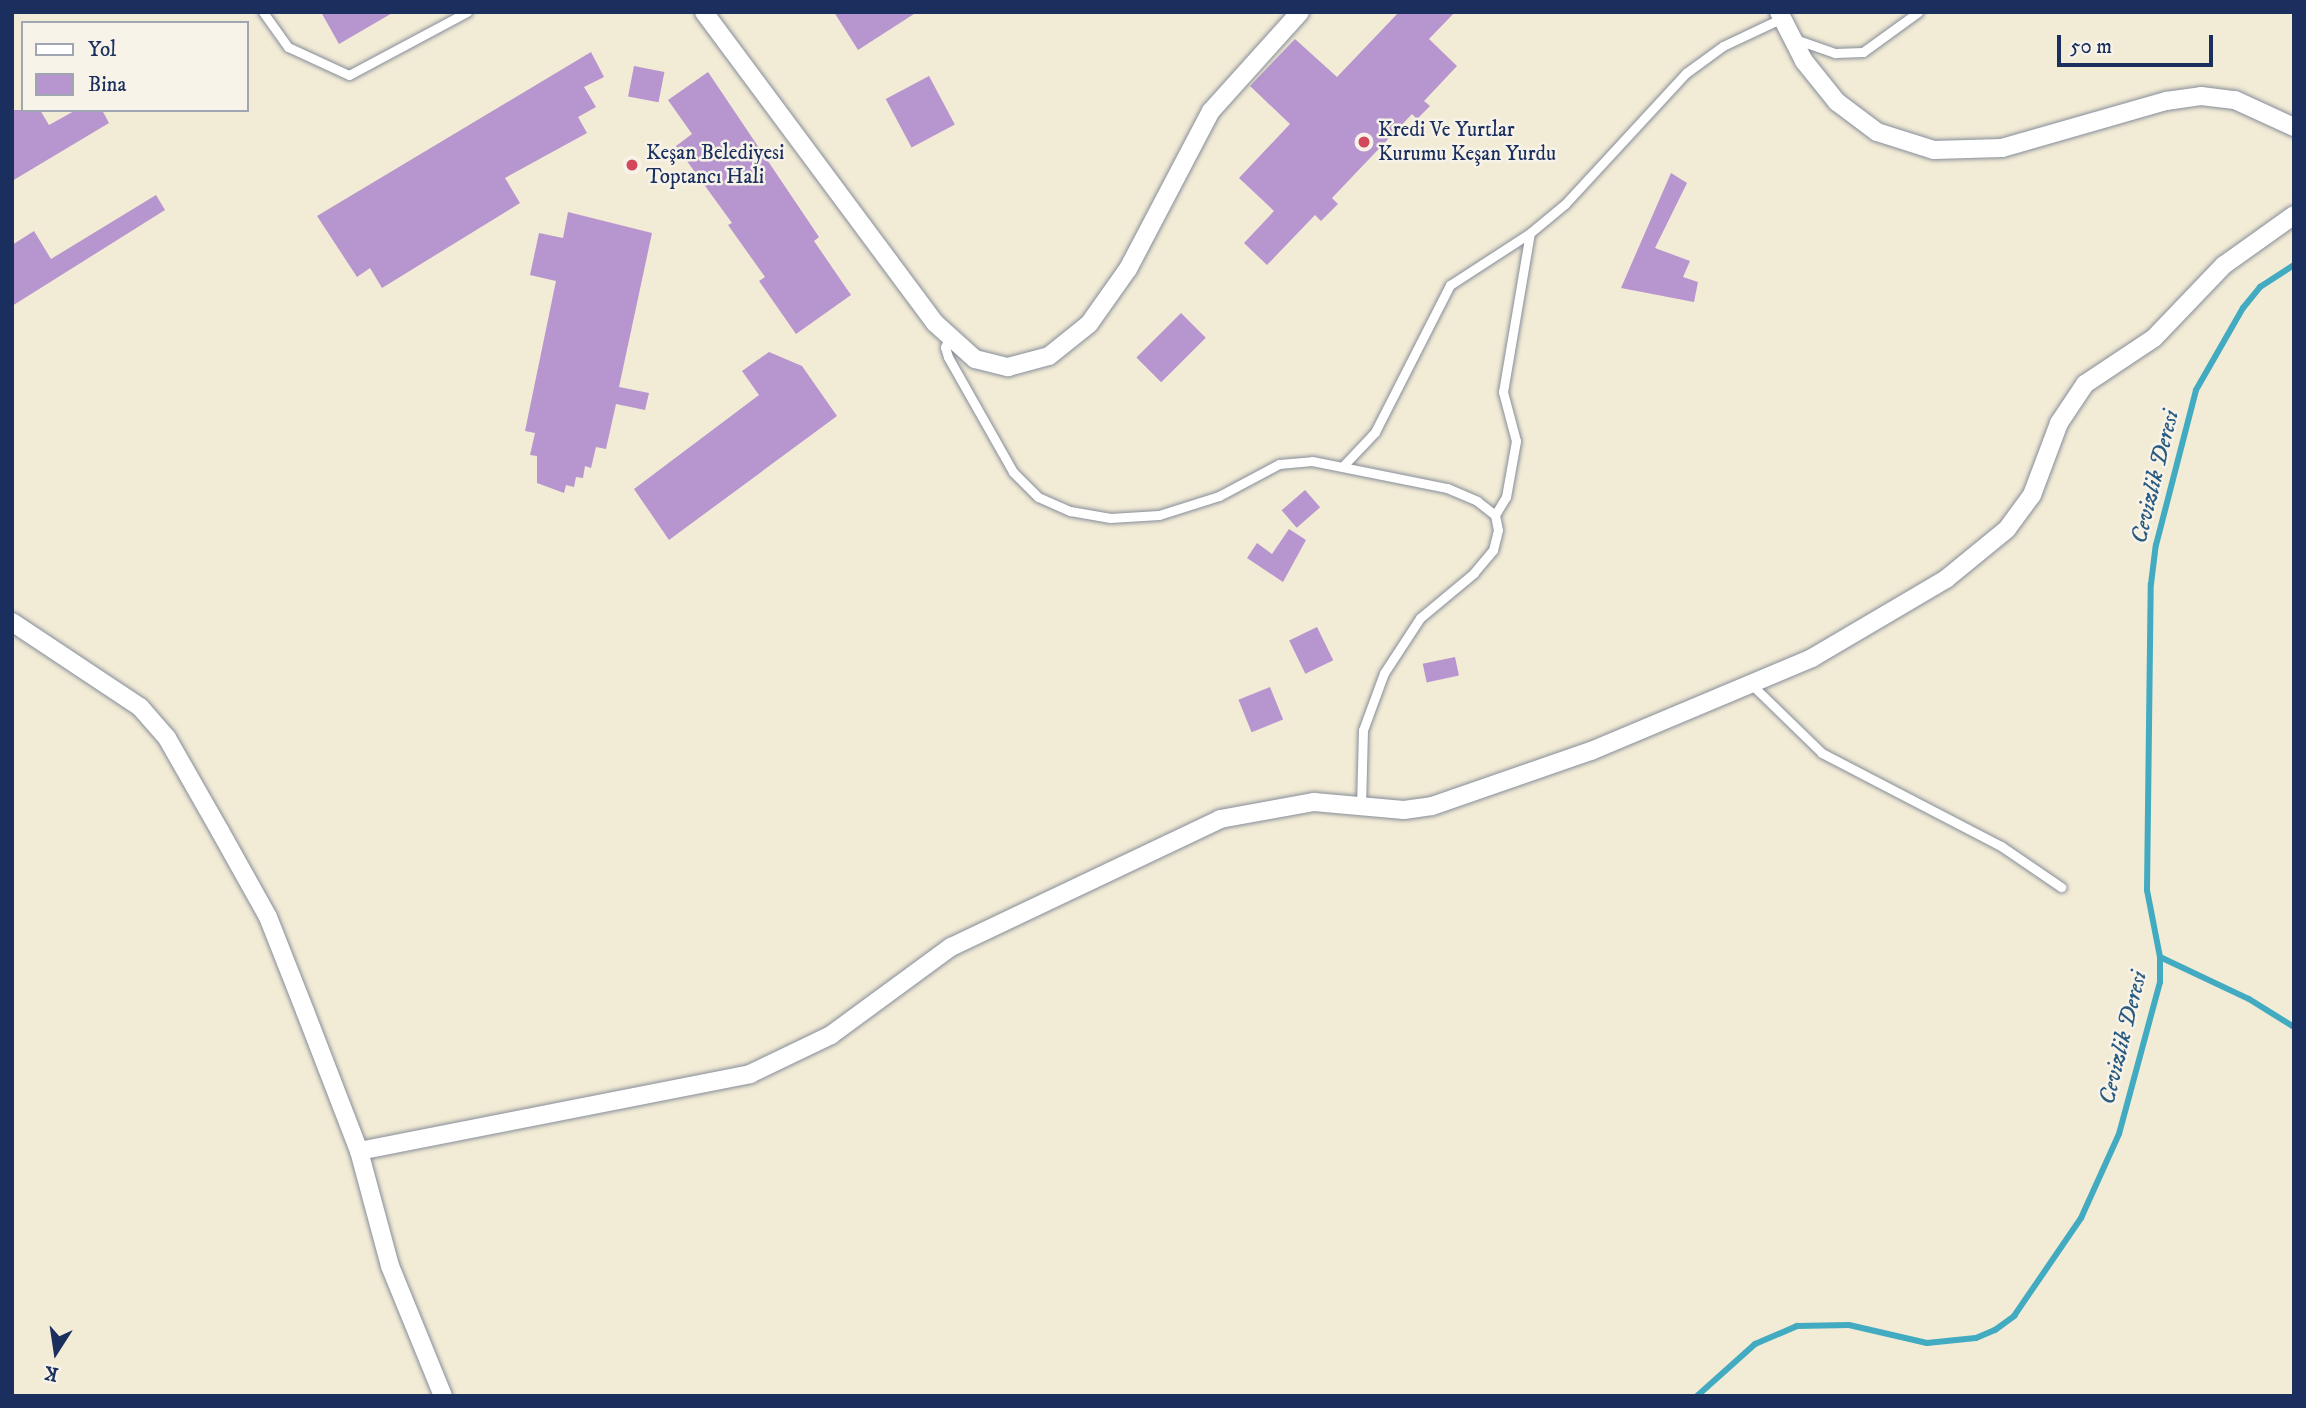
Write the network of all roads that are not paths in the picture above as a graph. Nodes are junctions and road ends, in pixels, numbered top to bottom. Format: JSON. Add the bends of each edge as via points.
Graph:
{"nodes":[{"id":1,"x":263,"y":12,"type":"edge"},
{"id":2,"x":467,"y":12,"type":"edge"},
{"id":3,"x":704,"y":12,"type":"edge"},
{"id":4,"x":1300,"y":12,"type":"edge"},
{"id":5,"x":1918,"y":12,"type":"edge"},
{"id":6,"x":1780,"y":15,"type":"edge"},
{"id":7,"x":1791,"y":38,"type":"junction"},
{"id":8,"x":2294,"y":127,"type":"edge"},
{"id":9,"x":2294,"y":215,"type":"edge"},
{"id":10,"x":1530,"y":233,"type":"junction"},
{"id":11,"x":949,"y":338,"type":"junction"},
{"id":12,"x":1343,"y":466,"type":"junction"},
{"id":13,"x":1495,"y":515,"type":"junction"},
{"id":14,"x":12,"y":622,"type":"edge"},
{"id":15,"x":1750,"y":683,"type":"junction"},
{"id":16,"x":1361,"y":807,"type":"junction"},
{"id":17,"x":2061,"y":887,"type":"dead end"},
{"id":18,"x":359,"y":1152,"type":"junction"},
{"id":19,"x":443,"y":1396,"type":"edge"}],
"edges":[{"from":1,"to":2,"type":"lane","via":[[288,47],[349,75]]},
{"from":3,"to":11,"type":"street"},
{"from":4,"to":11,"type":"street","via":[[1211,111],[1128,269],[1071,342],[1036,362],[1008,367],[975,359]]},
{"from":5,"to":7,"type":"lane","via":[[1863,52],[1835,53]]},
{"from":6,"to":7,"type":"street"},
{"from":6,"to":10,"type":"lane","via":[[1732,40],[1686,73],[1587,182]]},
{"from":7,"to":8,"type":"street","via":[[1812,71],[1855,117],[1904,144],[1934,150],[2002,148],[2166,101],[2201,96],[2235,100]]},
{"from":9,"to":15,"type":"street","via":[[2224,265],[2154,338],[2085,384],[2059,423],[2032,495],[2007,529],[1929,590],[1812,658]]},
{"from":10,"to":12,"type":"lane","via":[[1450,285],[1375,432]]},
{"from":10,"to":13,"type":"lane","via":[[1503,393],[1516,441],[1506,497]]},
{"from":11,"to":12,"type":"lane","via":[[945,347],[948,357],[1013,472],[1038,496],[1070,511],[1111,518],[1159,515],[1219,496],[1279,464],[1312,461]]},
{"from":12,"to":13,"type":"lane","via":[[1447,488]]},
{"from":13,"to":16,"type":"lane","via":[[1498,530],[1493,550],[1474,573],[1426,610],[1384,674],[1363,730]]},
{"from":14,"to":18,"type":"street","via":[[127,694],[167,738],[268,918]]},
{"from":15,"to":16,"type":"street","via":[[1591,751],[1467,795],[1419,808]]},
{"from":15,"to":17,"type":"lane","via":[[1822,753],[1990,840]]},
{"from":16,"to":18,"type":"street","via":[[1314,802],[1272,808],[1220,819],[1168,841],[940,953],[831,1035],[750,1074]]},
{"from":18,"to":19,"type":"street","via":[[390,1266]]}]}
